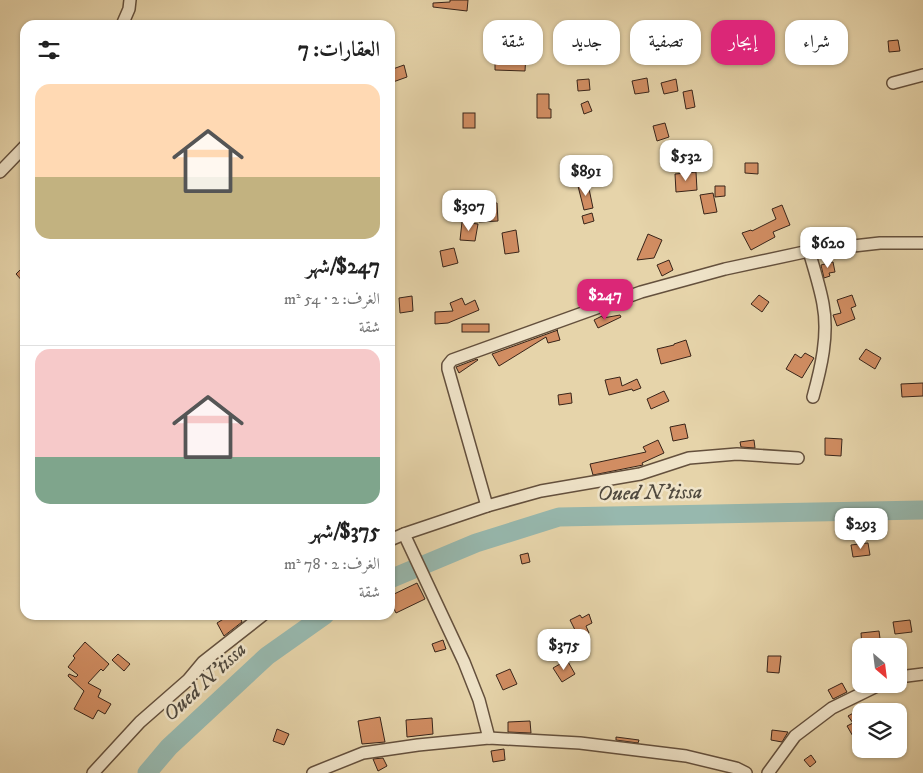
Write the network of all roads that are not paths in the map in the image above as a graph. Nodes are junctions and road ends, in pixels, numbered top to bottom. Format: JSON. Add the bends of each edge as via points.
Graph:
{"nodes":[{"id":1,"x":130,"y":0,"type":"edge"},
{"id":2,"x":124,"y":20,"type":"edge"},
{"id":3,"x":923,"y":75,"type":"edge"},
{"id":4,"x":894,"y":83,"type":"dead end"},
{"id":5,"x":20,"y":151,"type":"edge"},
{"id":6,"x":0,"y":172,"type":"edge"},
{"id":7,"x":923,"y":243,"type":"edge"},
{"id":8,"x":809,"y":251,"type":"junction"},
{"id":9,"x":813,"y":397,"type":"dead end"},
{"id":10,"x":798,"y":458,"type":"dead end"},
{"id":11,"x":487,"y":506,"type":"junction"},
{"id":12,"x":404,"y":534,"type":"junction"},
{"id":13,"x":395,"y":538,"type":"edge"},
{"id":14,"x":257,"y":620,"type":"edge"},
{"id":15,"x":923,"y":674,"type":"edge"},
{"id":16,"x":908,"y":676,"type":"edge"},
{"id":17,"x":863,"y":693,"type":"edge"},
{"id":18,"x":489,"y":738,"type":"junction"},
{"id":19,"x":93,"y":773,"type":"edge"},
{"id":20,"x":313,"y":773,"type":"edge"},
{"id":21,"x":746,"y":773,"type":"edge"},
{"id":22,"x":768,"y":773,"type":"edge"}],
"edges":[{"from":1,"to":2,"type":"street"},
{"from":3,"to":4,"type":"street"},
{"from":5,"to":6,"type":"street"},
{"from":7,"to":8,"type":"street","via":[[880,243]]},
{"from":8,"to":9,"type":"street","via":[[823,305],[825,336]]},
{"from":8,"to":11,"type":"street","via":[[641,292],[452,360],[448,369]]},
{"from":10,"to":11,"type":"street","via":[[737,454],[689,458],[640,474],[541,490]]},
{"from":11,"to":12,"type":"street"},
{"from":12,"to":13,"type":"street"},
{"from":12,"to":18,"type":"street","via":[[464,662]]},
{"from":14,"to":19,"type":"street","via":[[203,662],[188,680],[140,722]]},
{"from":15,"to":16,"type":"street"},
{"from":17,"to":22,"type":"street","via":[[832,708],[795,736]]},
{"from":18,"to":20,"type":"street","via":[[362,753]]},
{"from":18,"to":21,"type":"street","via":[[580,743],[686,756]]}]}
